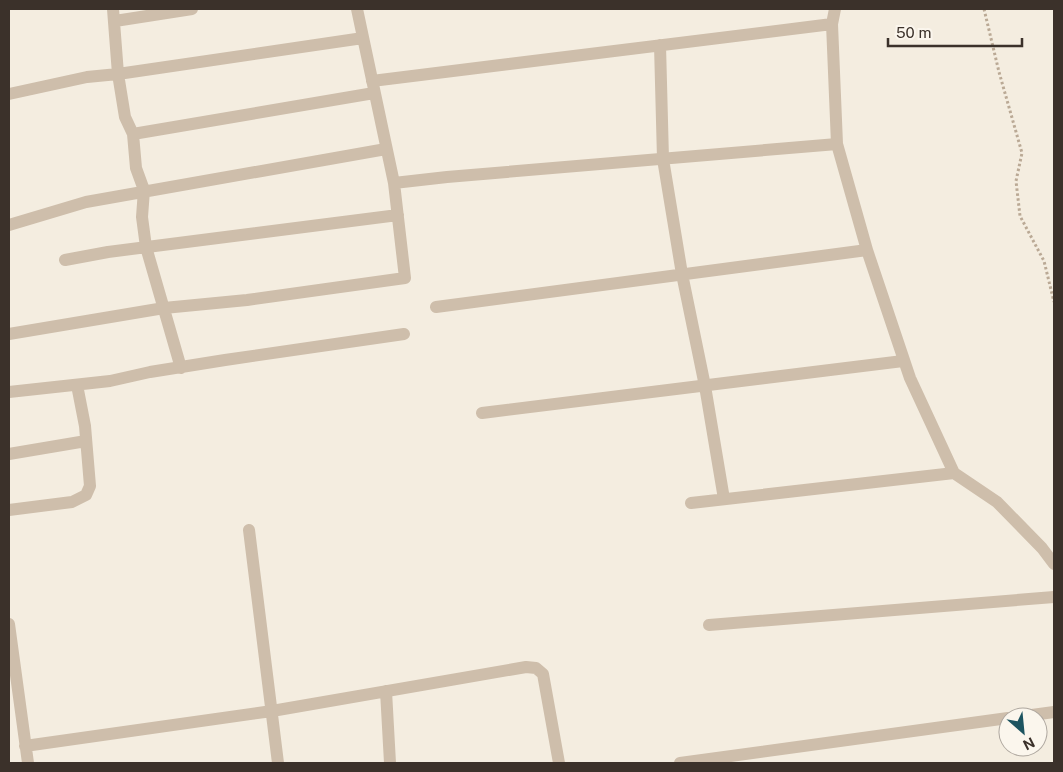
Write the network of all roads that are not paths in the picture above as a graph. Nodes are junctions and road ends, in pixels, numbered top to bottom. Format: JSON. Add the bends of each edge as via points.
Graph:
{"nodes":[{"id":1,"x":192,"y":9,"type":"edge"},
{"id":2,"x":357,"y":9,"type":"edge"},
{"id":3,"x":835,"y":9,"type":"edge"},
{"id":4,"x":114,"y":15,"type":"edge"},
{"id":5,"x":832,"y":24,"type":"junction"},
{"id":6,"x":363,"y":38,"type":"junction"},
{"id":7,"x":660,"y":45,"type":"junction"},
{"id":8,"x":118,"y":74,"type":"junction"},
{"id":9,"x":373,"y":87,"type":"junction"},
{"id":10,"x":9,"y":94,"type":"edge"},
{"id":11,"x":133,"y":134,"type":"junction"},
{"id":12,"x":837,"y":144,"type":"junction"},
{"id":13,"x":386,"y":149,"type":"junction"},
{"id":14,"x":663,"y":159,"type":"junction"},
{"id":15,"x":394,"y":183,"type":"junction"},
{"id":16,"x":144,"y":190,"type":"junction"},
{"id":17,"x":398,"y":215,"type":"junction"},
{"id":18,"x":9,"y":225,"type":"edge"},
{"id":19,"x":146,"y":247,"type":"junction"},
{"id":20,"x":866,"y":250,"type":"junction"},
{"id":21,"x":66,"y":260,"type":"dead end"},
{"id":22,"x":682,"y":274,"type":"junction"},
{"id":23,"x":436,"y":307,"type":"dead end"},
{"id":24,"x":164,"y":308,"type":"junction"},
{"id":25,"x":9,"y":334,"type":"edge"},
{"id":26,"x":404,"y":334,"type":"dead end"},
{"id":27,"x":903,"y":361,"type":"junction"},
{"id":28,"x":181,"y":368,"type":"junction"},
{"id":29,"x":77,"y":385,"type":"junction"},
{"id":30,"x":705,"y":386,"type":"junction"},
{"id":31,"x":9,"y":392,"type":"edge"},
{"id":32,"x":482,"y":413,"type":"dead end"},
{"id":33,"x":86,"y":442,"type":"junction"},
{"id":34,"x":9,"y":454,"type":"edge"},
{"id":35,"x":954,"y":473,"type":"junction"},
{"id":36,"x":724,"y":499,"type":"junction"},
{"id":37,"x":691,"y":503,"type":"dead end"},
{"id":38,"x":9,"y":510,"type":"edge"},
{"id":39,"x":249,"y":530,"type":"dead end"},
{"id":40,"x":1054,"y":564,"type":"edge"},
{"id":41,"x":1054,"y":597,"type":"edge"},
{"id":42,"x":9,"y":624,"type":"edge"},
{"id":43,"x":709,"y":625,"type":"dead end"},
{"id":44,"x":386,"y":691,"type":"junction"},
{"id":45,"x":272,"y":712,"type":"junction"},
{"id":46,"x":998,"y":719,"type":"edge"},
{"id":47,"x":25,"y":746,"type":"junction"},
{"id":48,"x":28,"y":763,"type":"edge"},
{"id":49,"x":278,"y":763,"type":"edge"},
{"id":50,"x":390,"y":763,"type":"edge"},
{"id":51,"x":559,"y":763,"type":"edge"},
{"id":52,"x":680,"y":763,"type":"edge"}],
"edges":[{"from":1,"to":4,"type":"street"},
{"from":2,"to":6,"type":"street"},
{"from":3,"to":5,"type":"street"},
{"from":4,"to":8,"type":"street"},
{"from":5,"to":7,"type":"street"},
{"from":5,"to":12,"type":"street"},
{"from":6,"to":8,"type":"street"},
{"from":6,"to":9,"type":"street"},
{"from":7,"to":9,"type":"street"},
{"from":7,"to":14,"type":"street"},
{"from":8,"to":10,"type":"street","via":[[87,76]]},
{"from":8,"to":11,"type":"street","via":[[125,117]]},
{"from":9,"to":11,"type":"street"},
{"from":9,"to":13,"type":"street"},
{"from":11,"to":16,"type":"street","via":[[136,168]]},
{"from":12,"to":14,"type":"street"},
{"from":12,"to":20,"type":"street"},
{"from":13,"to":15,"type":"street"},
{"from":13,"to":16,"type":"street"},
{"from":14,"to":15,"type":"street"},
{"from":14,"to":22,"type":"street"},
{"from":15,"to":17,"type":"street"},
{"from":16,"to":18,"type":"street","via":[[86,202]]},
{"from":16,"to":19,"type":"street","via":[[142,217]]},
{"from":17,"to":19,"type":"street"},
{"from":17,"to":24,"type":"street","via":[[405,278]]},
{"from":19,"to":21,"type":"street"},
{"from":19,"to":24,"type":"street"},
{"from":20,"to":22,"type":"street"},
{"from":20,"to":27,"type":"street"},
{"from":22,"to":23,"type":"street"},
{"from":22,"to":30,"type":"street"},
{"from":24,"to":25,"type":"street"},
{"from":24,"to":28,"type":"street"},
{"from":26,"to":28,"type":"street"},
{"from":27,"to":30,"type":"street"},
{"from":27,"to":35,"type":"street"},
{"from":28,"to":29,"type":"street"},
{"from":29,"to":31,"type":"street"},
{"from":29,"to":33,"type":"street"},
{"from":30,"to":32,"type":"street"},
{"from":30,"to":36,"type":"street"},
{"from":33,"to":34,"type":"street"},
{"from":33,"to":38,"type":"street","via":[[90,486],[86,495],[72,502]]},
{"from":35,"to":36,"type":"street"},
{"from":35,"to":40,"type":"street","via":[[997,502]]},
{"from":36,"to":37,"type":"street"},
{"from":39,"to":45,"type":"street"},
{"from":41,"to":43,"type":"street"},
{"from":42,"to":47,"type":"street"},
{"from":44,"to":45,"type":"street"},
{"from":44,"to":50,"type":"street"},
{"from":44,"to":51,"type":"street","via":[[526,667],[536,668],[543,674],[547,688]]},
{"from":45,"to":47,"type":"street"},
{"from":45,"to":49,"type":"street"},
{"from":46,"to":52,"type":"street"},
{"from":47,"to":48,"type":"street"}]}
